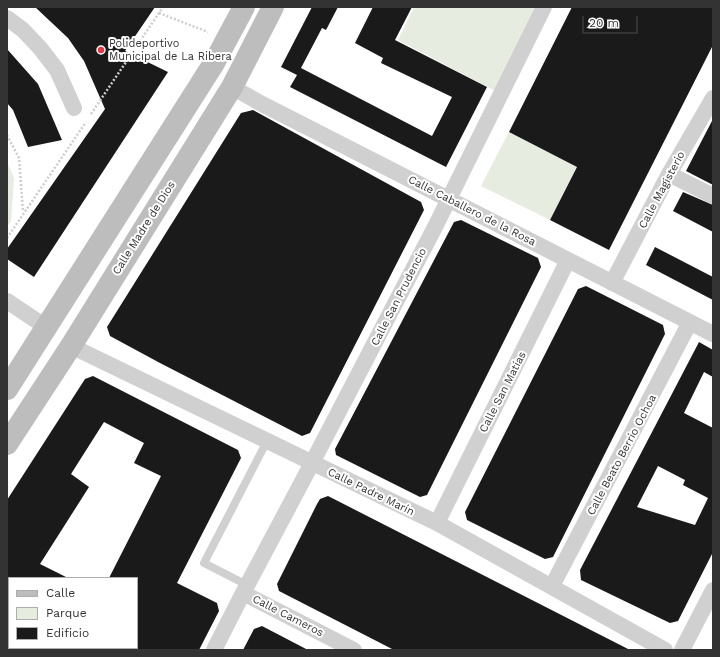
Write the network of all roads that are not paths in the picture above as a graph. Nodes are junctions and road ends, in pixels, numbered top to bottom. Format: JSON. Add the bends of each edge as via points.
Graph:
{"nodes":[{"id":1,"x":244,"y":7,"type":"edge"},
{"id":2,"x":273,"y":7,"type":"edge"},
{"id":3,"x":544,"y":7,"type":"edge"},
{"id":4,"x":7,"y":18,"type":"edge"},
{"id":5,"x":232,"y":86,"type":"junction"},
{"id":6,"x":713,"y":98,"type":"edge"},
{"id":7,"x":74,"y":108,"type":"dead end"},
{"id":8,"x":669,"y":174,"type":"junction"},
{"id":9,"x":713,"y":196,"type":"edge"},
{"id":10,"x":450,"y":199,"type":"junction"},
{"id":11,"x":568,"y":260,"type":"junction"},
{"id":12,"x":612,"y":283,"type":"junction"},
{"id":13,"x":7,"y":301,"type":"edge"},
{"id":14,"x":690,"y":322,"type":"junction"},
{"id":15,"x":46,"y":327,"type":"junction"},
{"id":16,"x":713,"y":334,"type":"edge"},
{"id":17,"x":71,"y":346,"type":"junction"},
{"id":18,"x":7,"y":389,"type":"edge"},
{"id":19,"x":267,"y":441,"type":"junction"},
{"id":20,"x":7,"y":444,"type":"edge"},
{"id":21,"x":312,"y":463,"type":"junction"},
{"id":22,"x":437,"y":523,"type":"junction"},
{"id":23,"x":552,"y":586,"type":"junction"},
{"id":24,"x":245,"y":589,"type":"junction"},
{"id":25,"x":713,"y":590,"type":"edge"},
{"id":26,"x":214,"y":650,"type":"edge"},
{"id":27,"x":354,"y":650,"type":"edge"},
{"id":28,"x":665,"y":650,"type":"edge"},
{"id":29,"x":682,"y":650,"type":"edge"}],
"edges":[{"from":1,"to":15,"type":"main road","via":[[214,63]]},
{"from":2,"to":5,"type":"main road","name":"Calle Madre de Dios"},
{"from":3,"to":10,"type":"street","name":"Calle San Prudencio"},
{"from":4,"to":7,"type":"street","via":[[23,30],[57,70]]},
{"from":5,"to":10,"type":"street","name":"Calle Caballero de la Rosa","via":[[262,104]]},
{"from":5,"to":17,"type":"main road","name":"Calle Madre de Dios"},
{"from":6,"to":8,"type":"street","name":"Calle Magisterio"},
{"from":8,"to":9,"type":"street"},
{"from":8,"to":12,"type":"street","name":"Calle Magisterio"},
{"from":10,"to":11,"type":"street","name":"Calle Caballero de la Rosa"},
{"from":10,"to":21,"type":"street","name":"Calle San Prudencio"},
{"from":11,"to":12,"type":"street","name":"Calle Caballero de la Rosa"},
{"from":11,"to":22,"type":"street","name":"Calle San Matías"},
{"from":12,"to":14,"type":"street","name":"Calle Caballero de la Rosa"},
{"from":13,"to":15,"type":"street"},
{"from":14,"to":16,"type":"street","name":"Calle Caballero de la Rosa"},
{"from":14,"to":23,"type":"street","name":"Calle Beato Berrio Ochoa"},
{"from":15,"to":18,"type":"main road"},
{"from":17,"to":19,"type":"street","name":"Calle Padre Marín"},
{"from":17,"to":20,"type":"main road","name":"Calle Madre de Dios"},
{"from":19,"to":21,"type":"street","name":"Calle Padre Marín"},
{"from":19,"to":24,"type":"lane","via":[[204,563]]},
{"from":21,"to":22,"type":"street","name":"Calle Padre Marín"},
{"from":21,"to":24,"type":"street","name":"Calle San Prudencio"},
{"from":22,"to":23,"type":"street","name":"Calle Padre Marín"},
{"from":23,"to":28,"type":"street","name":"Calle Padre Marín"},
{"from":24,"to":26,"type":"street","name":"Calle San Prudencio"},
{"from":24,"to":27,"type":"street","name":"Calle Cameros"},
{"from":25,"to":29,"type":"street"}]}
